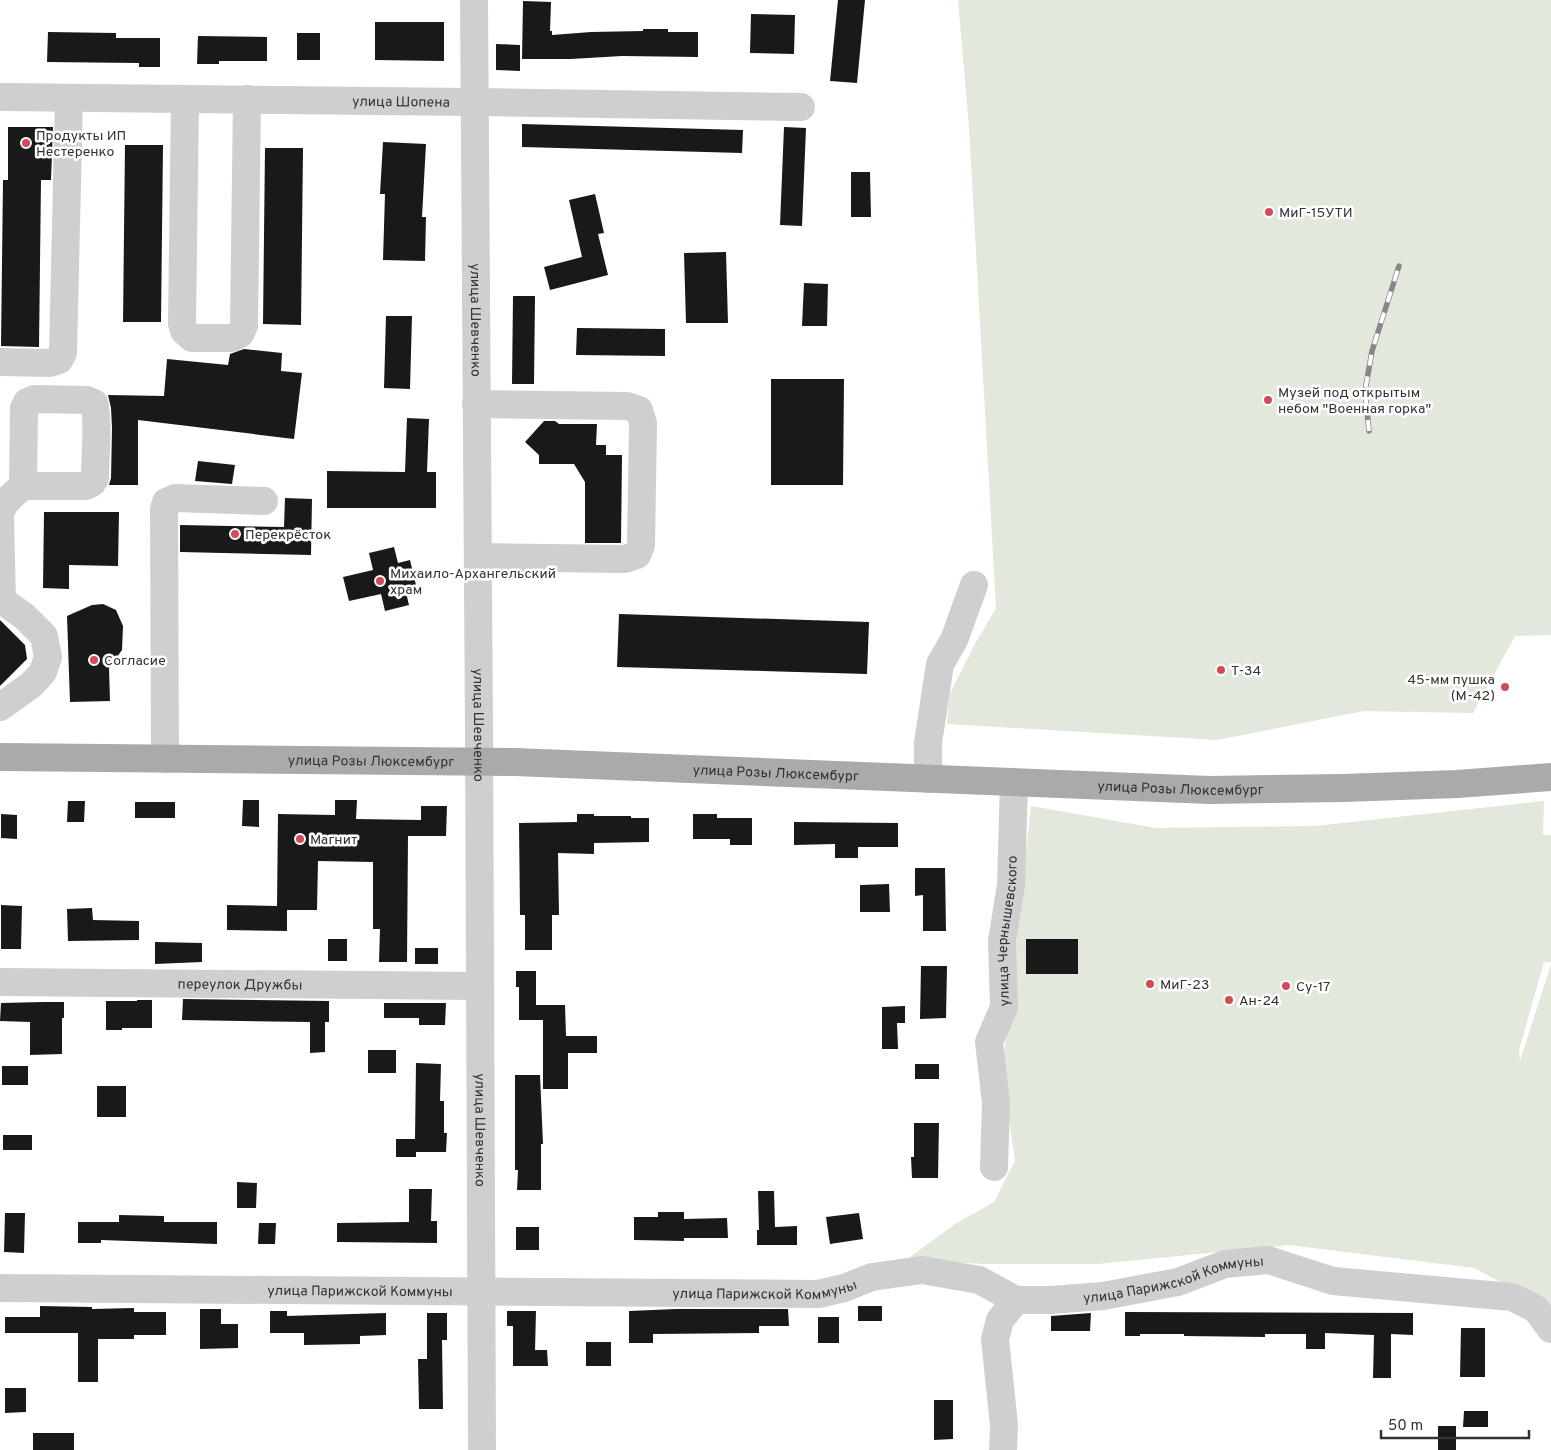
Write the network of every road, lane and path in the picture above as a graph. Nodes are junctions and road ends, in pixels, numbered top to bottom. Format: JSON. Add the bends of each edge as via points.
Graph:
{"nodes":[{"id":1,"x":474,"y":0,"type":"edge"},
{"id":2,"x":0,"y":97,"type":"edge"},
{"id":3,"x":69,"y":98,"type":"junction"},
{"id":4,"x":185,"y":99,"type":"junction"},
{"id":5,"x":247,"y":99,"type":"junction"},
{"id":6,"x":474,"y":102,"type":"junction"},
{"id":7,"x":801,"y":107,"type":"dead end"},
{"id":8,"x":0,"y":362,"type":"edge"},
{"id":9,"x":476,"y":404,"type":"junction"},
{"id":10,"x":23,"y":486,"type":"dead end"},
{"id":11,"x":264,"y":501,"type":"dead end"},
{"id":12,"x":0,"y":516,"type":"edge"},
{"id":13,"x":478,"y":557,"type":"junction"},
{"id":14,"x":974,"y":585,"type":"dead end"},
{"id":15,"x":1,"y":600,"type":"edge"},
{"id":16,"x":0,"y":707,"type":"edge"},
{"id":17,"x":0,"y":758,"type":"edge"},
{"id":18,"x":165,"y":758,"type":"junction"},
{"id":19,"x":480,"y":762,"type":"junction"},
{"id":20,"x":1551,"y":777,"type":"edge"},
{"id":21,"x":928,"y":779,"type":"junction"},
{"id":22,"x":1014,"y":782,"type":"junction"},
{"id":23,"x":0,"y":982,"type":"edge"},
{"id":24,"x":480,"y":986,"type":"junction"},
{"id":25,"x":994,"y":1167,"type":"dead end"},
{"id":26,"x":0,"y":1288,"type":"edge"},
{"id":27,"x":482,"y":1292,"type":"junction"},
{"id":28,"x":1016,"y":1300,"type":"junction"},
{"id":29,"x":1551,"y":1328,"type":"edge"},
{"id":30,"x":482,"y":1450,"type":"edge"},
{"id":31,"x":1003,"y":1450,"type":"edge"}],
"edges":[{"from":1,"to":6,"type":"street","name":"улица Шевченко"},
{"from":2,"to":3,"type":"street","name":"улица Шопена"},
{"from":3,"to":4,"type":"street","name":"улица Шопена"},
{"from":3,"to":8,"type":"street","via":[[63,353],[59,360],[50,363]]},
{"from":4,"to":5,"type":"street","name":"улица Шопена"},
{"from":4,"to":5,"type":"street","via":[[182,324],[184,332],[192,338],[232,338],[240,334],[244,326]]},
{"from":5,"to":6,"type":"street","name":"улица Шопена"},
{"from":6,"to":7,"type":"street","name":"улица Шопена"},
{"from":6,"to":9,"type":"street","name":"улица Шевченко"},
{"from":9,"to":13,"type":"street","name":"улица Шевченко"},
{"from":9,"to":13,"type":"street","via":[[628,406],[639,410],[643,423],[642,545],[637,555],[625,559]]},
{"from":10,"to":12,"type":"street","via":[[6,502]]},
{"from":11,"to":18,"type":"street","via":[[175,498],[166,502]]},
{"from":12,"to":15,"type":"street"},
{"from":13,"to":19,"type":"street","name":"улица Шевченко"},
{"from":14,"to":21,"type":"street","via":[[954,640],[940,664],[928,743]]},
{"from":15,"to":16,"type":"street","via":[[44,636],[48,657],[43,672],[31,685]]},
{"from":17,"to":18,"type":"main road","name":"улица Розы Люксембург"},
{"from":18,"to":19,"type":"main road","name":"улица Розы Люксембург"},
{"from":19,"to":21,"type":"main road","name":"улица Розы Люксембург"},
{"from":19,"to":24,"type":"street","name":"улица Шевченко"},
{"from":20,"to":22,"type":"main road","name":"улица Розы Люксембург","via":[[1457,784],[1210,790]]},
{"from":21,"to":22,"type":"main road","name":"улица Розы Люксембург"},
{"from":22,"to":25,"type":"street","name":"улица Чернышевского","via":[[1011,885],[1002,941],[1004,1007],[989,1042],[996,1103]]},
{"from":23,"to":24,"type":"street","name":"переулок Дружбы"},
{"from":24,"to":27,"type":"street","name":"улица Шевченко"},
{"from":26,"to":27,"type":"street","name":"улица Парижской Коммуны"},
{"from":27,"to":28,"type":"street","name":"улица Парижской Коммуны","via":[[818,1294],[872,1278],[922,1270],[979,1280]]},
{"from":27,"to":30,"type":"street","name":"улица Шевченко"},
{"from":28,"to":29,"type":"street","name":"улица Парижской Коммуны","via":[[1103,1296],[1178,1282],[1225,1264],[1268,1260],[1333,1281],[1512,1297],[1536,1309]]},
{"from":28,"to":31,"type":"street","via":[[1000,1320],[995,1339],[1004,1425]]}]}
